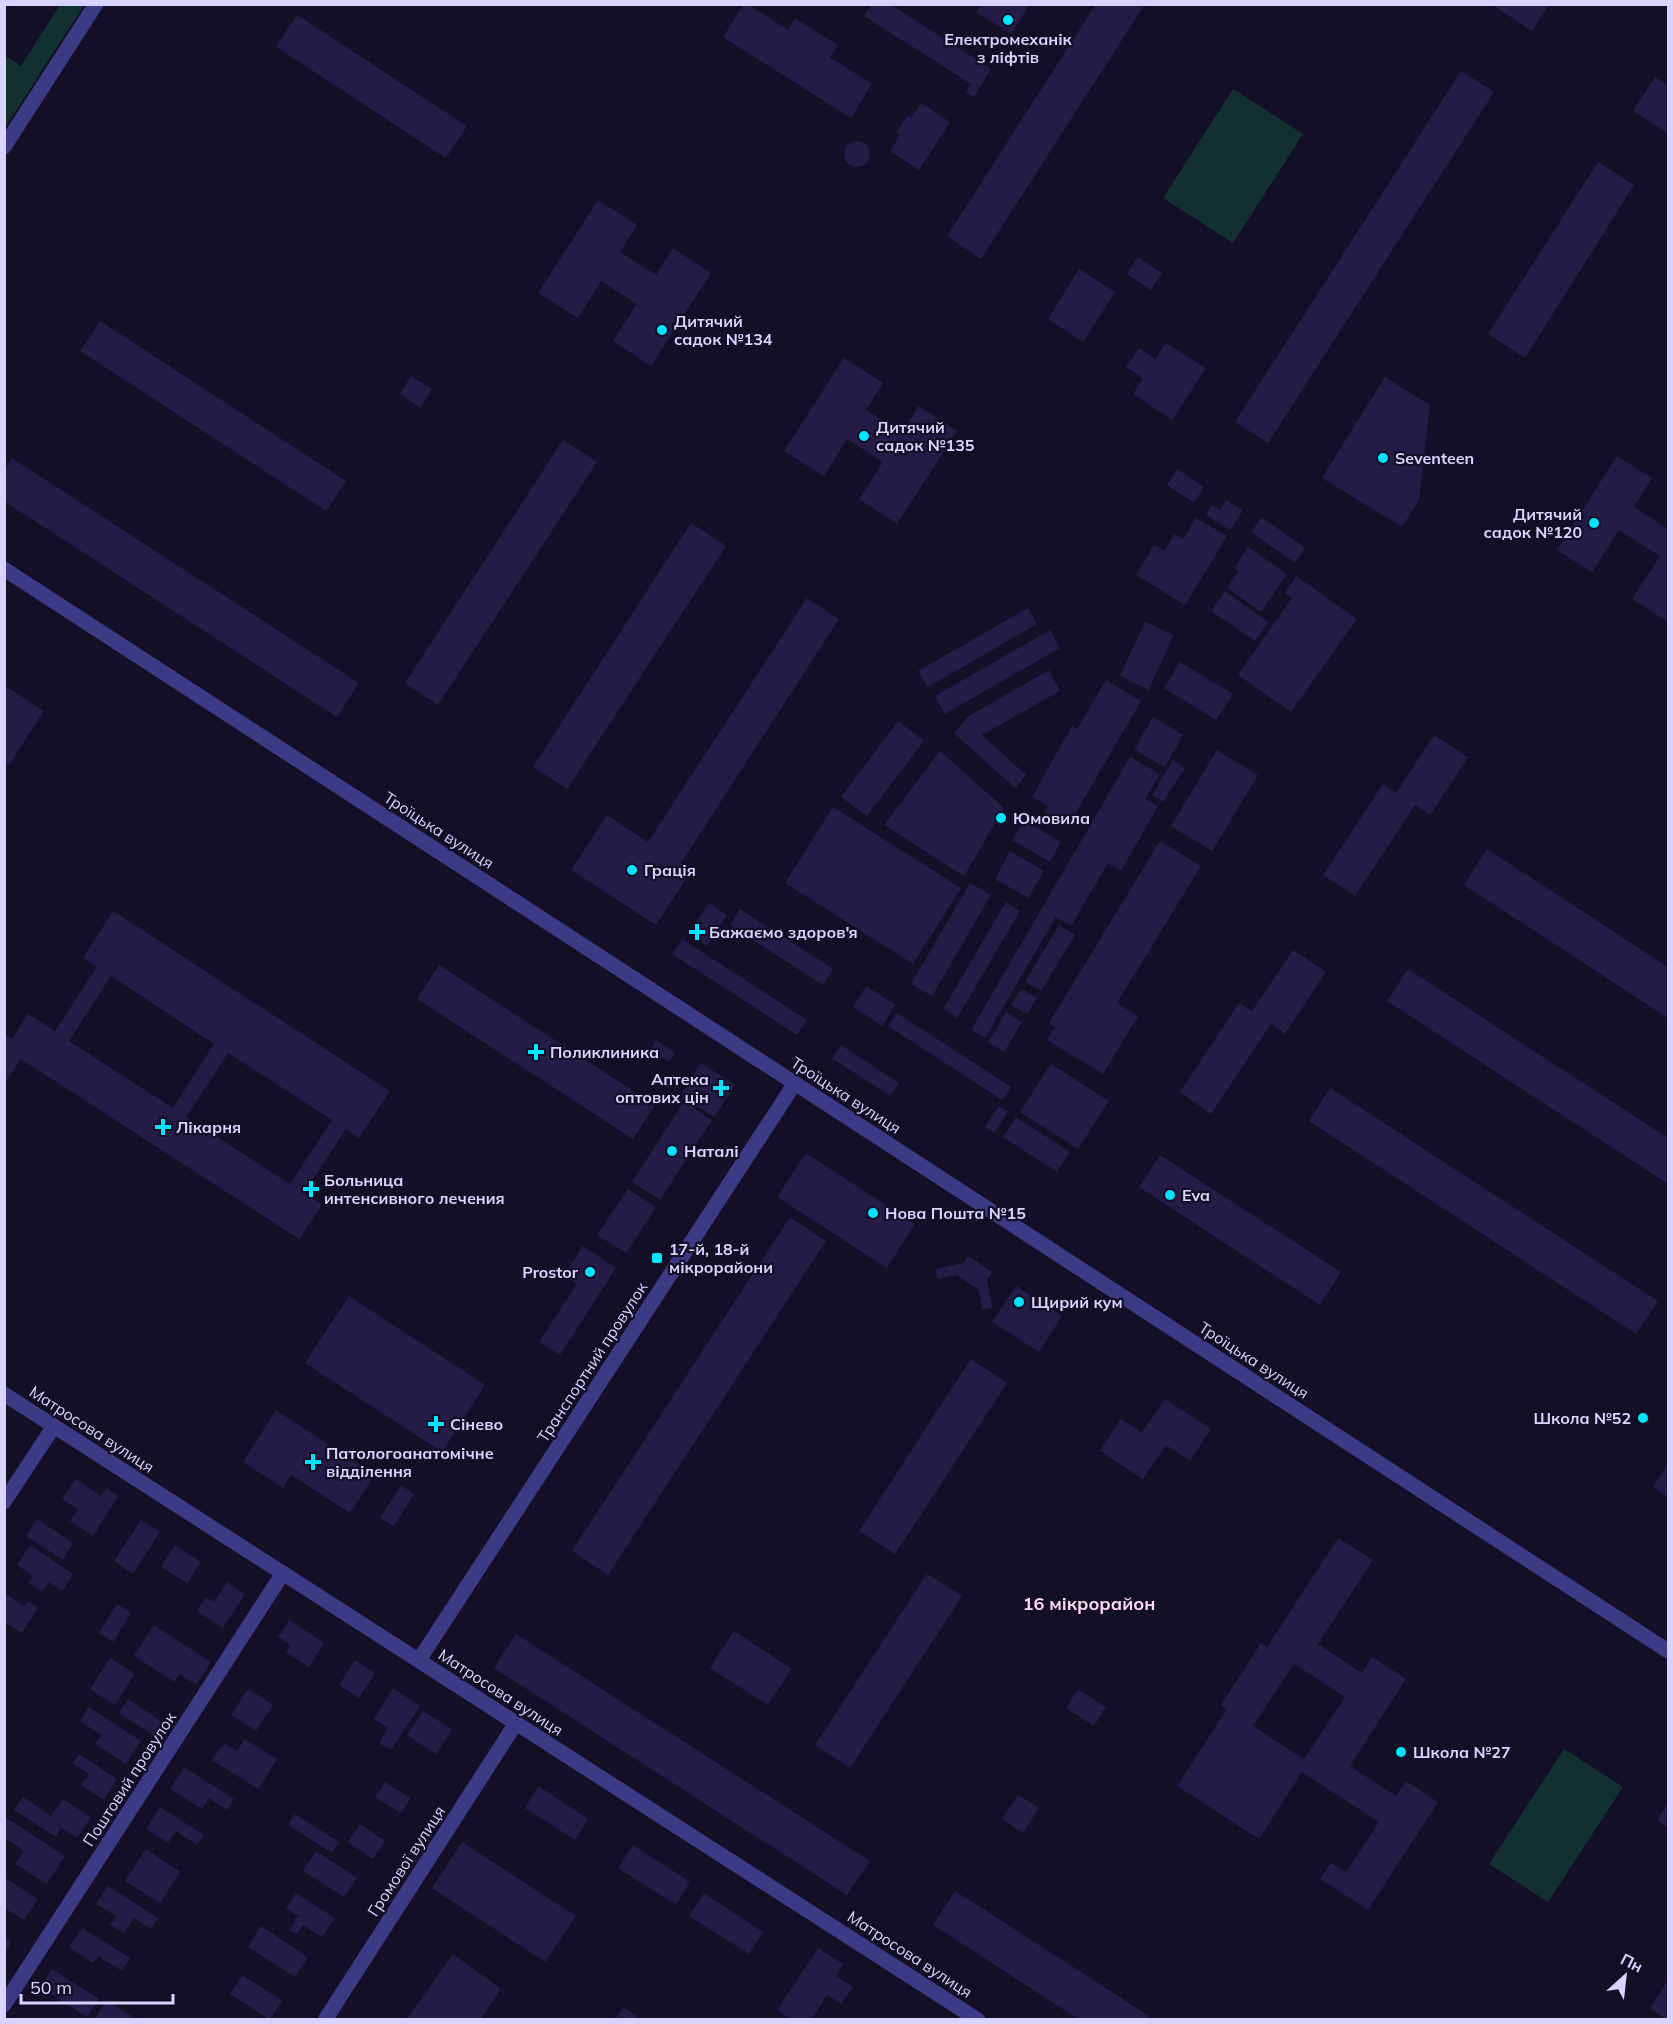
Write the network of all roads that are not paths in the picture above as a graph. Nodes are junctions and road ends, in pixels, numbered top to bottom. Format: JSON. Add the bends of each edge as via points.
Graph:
{"nodes":[{"id":1,"x":96,"y":4,"type":"edge"},
{"id":2,"x":4,"y":147,"type":"edge"},
{"id":3,"x":4,"y":569,"type":"edge"},
{"id":4,"x":795,"y":1083,"type":"junction"},
{"id":5,"x":4,"y":1394,"type":"edge"},
{"id":6,"x":54,"y":1426,"type":"junction"},
{"id":7,"x":4,"y":1502,"type":"edge"},
{"id":8,"x":283,"y":1573,"type":"junction"},
{"id":9,"x":1668,"y":1651,"type":"edge"},
{"id":10,"x":419,"y":1660,"type":"junction"},
{"id":11,"x":516,"y":1723,"type":"junction"},
{"id":12,"x":4,"y":2005,"type":"edge"},
{"id":13,"x":325,"y":2019,"type":"edge"},
{"id":14,"x":978,"y":2019,"type":"edge"}],
"edges":[{"from":1,"to":2,"type":"street"},
{"from":3,"to":4,"type":"street","name":"Троїцька вулиця"},
{"from":4,"to":9,"type":"street","name":"Троїцька вулиця"},
{"from":4,"to":10,"type":"street","name":"Транспортний провулок"},
{"from":5,"to":6,"type":"street","name":"Матросова вулиця"},
{"from":6,"to":7,"type":"street"},
{"from":6,"to":8,"type":"street","name":"Матросова вулиця"},
{"from":8,"to":10,"type":"street","name":"Матросова вулиця"},
{"from":8,"to":12,"type":"street","name":"Поштовий провулок"},
{"from":10,"to":11,"type":"street","name":"Матросова вулиця"},
{"from":11,"to":13,"type":"street","name":"Громової вулиця"},
{"from":11,"to":14,"type":"street","name":"Матросова вулиця"}]}
